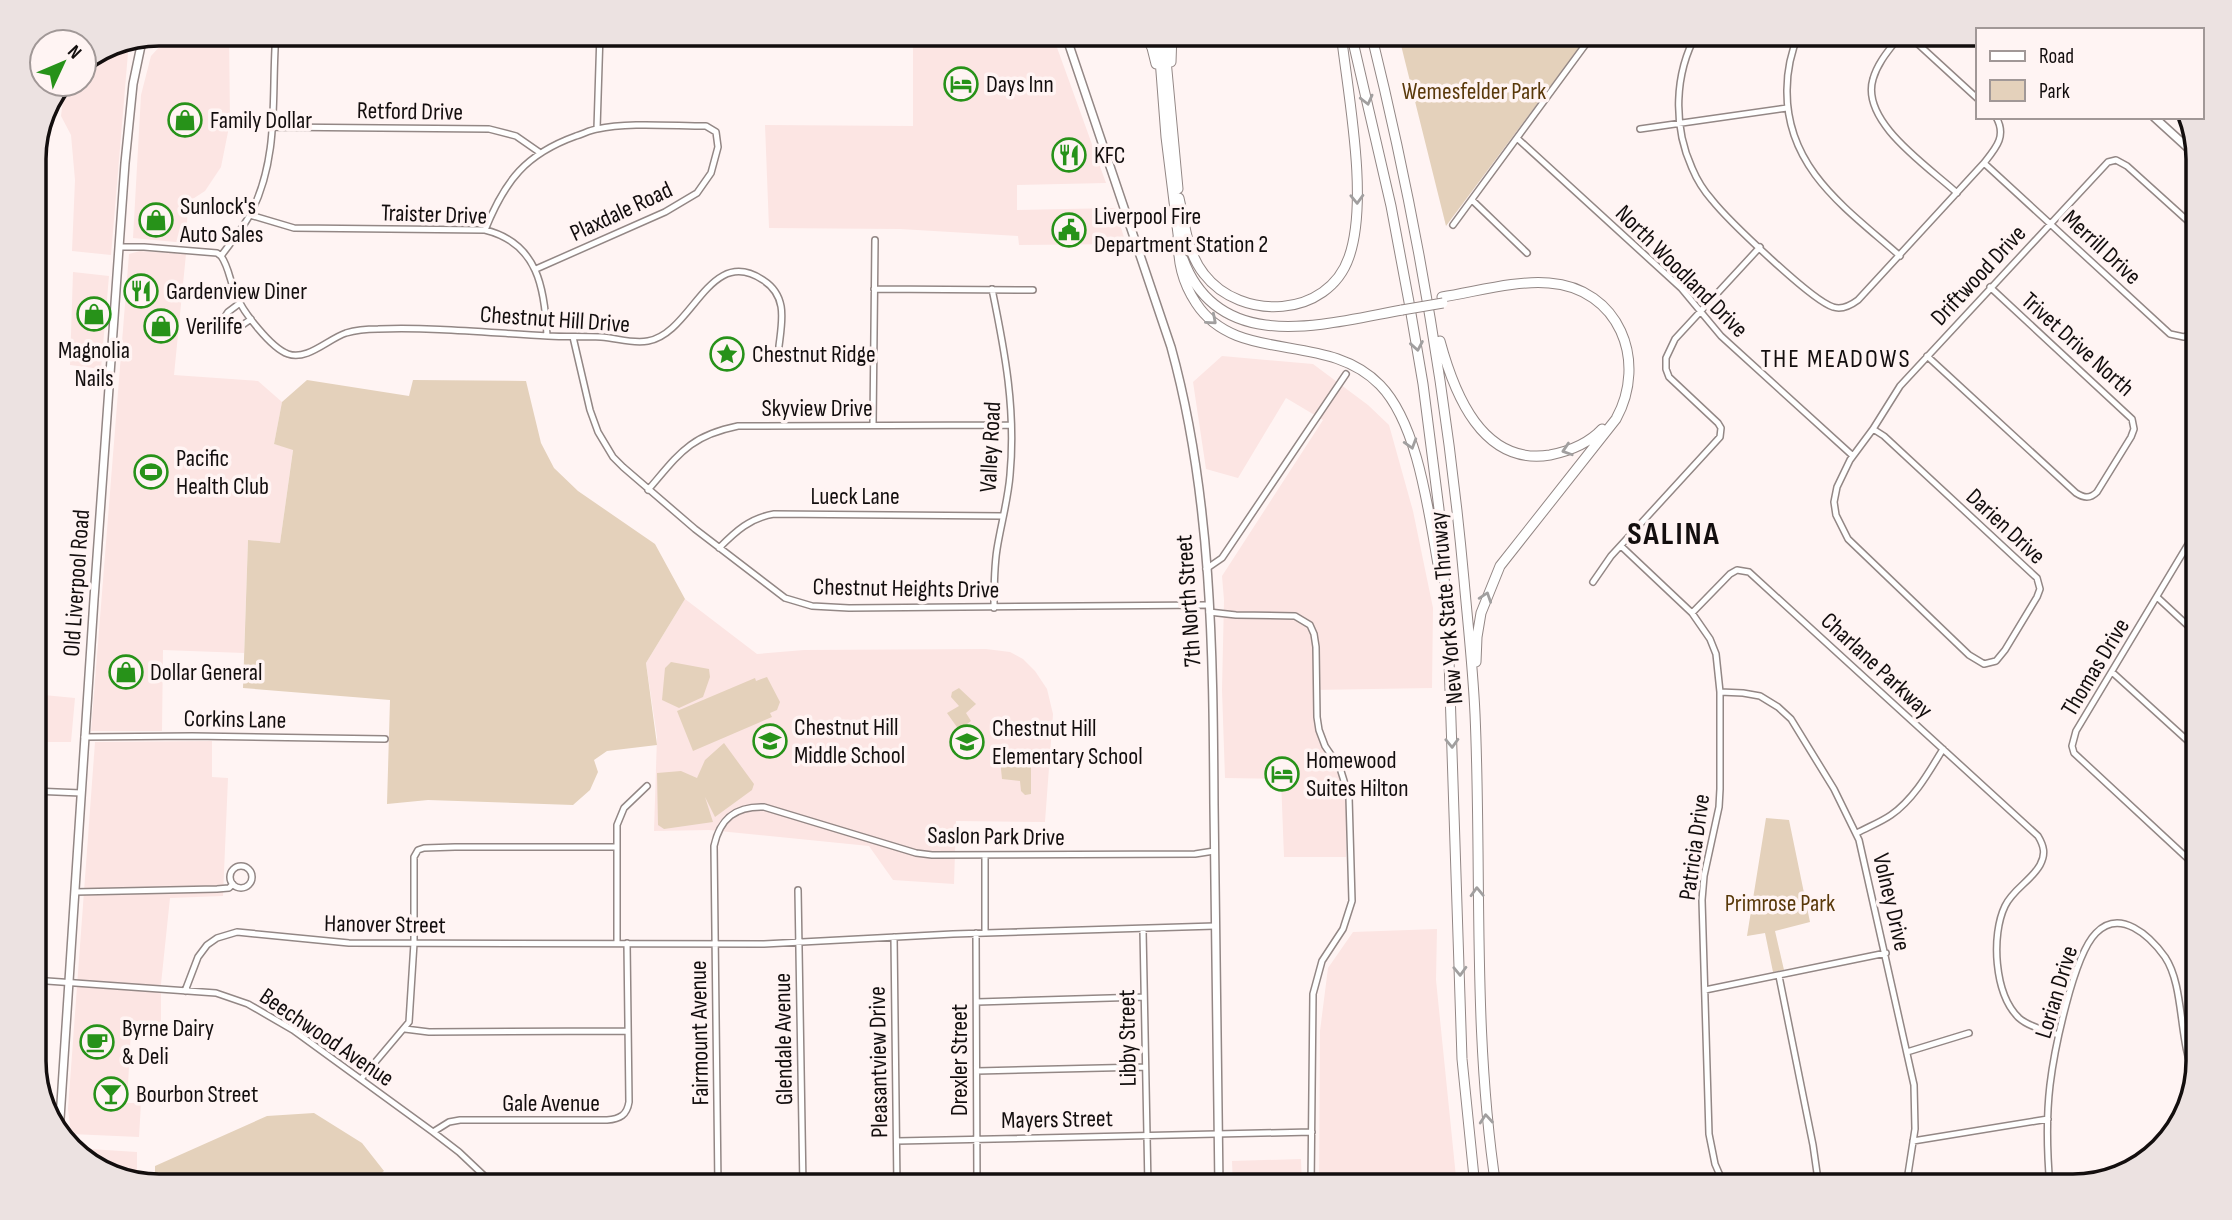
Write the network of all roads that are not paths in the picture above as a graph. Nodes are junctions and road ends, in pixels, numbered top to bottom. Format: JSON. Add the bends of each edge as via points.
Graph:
{"nodes":[{"id":1,"x":276,"y":46,"type":"edge"},
{"id":2,"x":600,"y":46,"type":"edge"},
{"id":3,"x":1070,"y":46,"type":"edge"},
{"id":4,"x":1072,"y":46,"type":"edge"},
{"id":5,"x":1151,"y":46,"type":"edge"},
{"id":6,"x":1160,"y":46,"type":"edge"},
{"id":7,"x":1165,"y":46,"type":"edge"},
{"id":8,"x":1171,"y":46,"type":"edge"},
{"id":9,"x":1342,"y":46,"type":"edge"},
{"id":10,"x":1354,"y":46,"type":"edge"},
{"id":11,"x":1374,"y":46,"type":"edge"},
{"id":12,"x":1585,"y":46,"type":"edge"},
{"id":13,"x":1692,"y":46,"type":"edge"},
{"id":14,"x":1795,"y":46,"type":"edge"},
{"id":15,"x":1894,"y":46,"type":"edge"},
{"id":16,"x":1919,"y":46,"type":"edge"},
{"id":17,"x":141,"y":47,"type":"edge"},
{"id":18,"x":1072,"y":53,"type":"junction"},
{"id":19,"x":1976,"y":97,"type":"edge"},
{"id":20,"x":1168,"y":104,"type":"junction"},
{"id":21,"x":1787,"y":108,"type":"junction"},
{"id":22,"x":1997,"y":119,"type":"edge"},
{"id":23,"x":2156,"y":119,"type":"edge"},
{"id":24,"x":1679,"y":123,"type":"junction"},
{"id":25,"x":273,"y":127,"type":"junction"},
{"id":26,"x":597,"y":129,"type":"junction"},
{"id":27,"x":1640,"y":129,"type":"dead end"},
{"id":28,"x":1518,"y":139,"type":"junction"},
{"id":29,"x":2185,"y":147,"type":"edge"},
{"id":30,"x":539,"y":152,"type":"junction"},
{"id":31,"x":1984,"y":163,"type":"junction"},
{"id":32,"x":1957,"y":193,"type":"junction"},
{"id":33,"x":1179,"y":198,"type":"junction"},
{"id":34,"x":1472,"y":200,"type":"junction"},
{"id":35,"x":250,"y":215,"type":"junction"},
{"id":36,"x":2186,"y":219,"type":"edge"},
{"id":37,"x":2050,"y":223,"type":"junction"},
{"id":38,"x":1453,"y":225,"type":"dead end"},
{"id":39,"x":485,"y":230,"type":"junction"},
{"id":40,"x":1178,"y":237,"type":"junction"},
{"id":41,"x":875,"y":240,"type":"dead end"},
{"id":42,"x":120,"y":247,"type":"junction"},
{"id":43,"x":1760,"y":247,"type":"junction"},
{"id":44,"x":1527,"y":253,"type":"dead end"},
{"id":45,"x":221,"y":256,"type":"junction"},
{"id":46,"x":1900,"y":256,"type":"junction"},
{"id":47,"x":536,"y":269,"type":"junction"},
{"id":48,"x":1990,"y":288,"type":"junction"},
{"id":49,"x":874,"y":289,"type":"junction"},
{"id":50,"x":992,"y":289,"type":"junction"},
{"id":51,"x":1033,"y":290,"type":"dead end"},
{"id":52,"x":1443,"y":300,"type":"junction"},
{"id":53,"x":240,"y":303,"type":"junction"},
{"id":54,"x":1402,"y":308,"type":"junction"},
{"id":55,"x":1431,"y":310,"type":"junction"},
{"id":56,"x":1700,"y":312,"type":"junction"},
{"id":57,"x":251,"y":319,"type":"junction"},
{"id":58,"x":547,"y":336,"type":"junction"},
{"id":59,"x":2186,"y":336,"type":"edge"},
{"id":60,"x":573,"y":337,"type":"junction"},
{"id":61,"x":779,"y":346,"type":"dead end"},
{"id":62,"x":1927,"y":356,"type":"junction"},
{"id":63,"x":1346,"y":374,"type":"dead end"},
{"id":64,"x":873,"y":425,"type":"junction"},
{"id":65,"x":1011,"y":425,"type":"junction"},
{"id":66,"x":1873,"y":429,"type":"junction"},
{"id":67,"x":1853,"y":456,"type":"junction"},
{"id":68,"x":648,"y":490,"type":"junction"},
{"id":69,"x":1003,"y":516,"type":"junction"},
{"id":70,"x":1621,"y":546,"type":"junction"},
{"id":71,"x":719,"y":548,"type":"junction"},
{"id":72,"x":2186,"y":548,"type":"edge"},
{"id":73,"x":1206,"y":569,"type":"junction"},
{"id":74,"x":1593,"y":582,"type":"dead end"},
{"id":75,"x":2157,"y":597,"type":"junction"},
{"id":76,"x":993,"y":608,"type":"junction"},
{"id":77,"x":1209,"y":608,"type":"junction"},
{"id":78,"x":1692,"y":613,"type":"junction"},
{"id":79,"x":2186,"y":624,"type":"edge"},
{"id":80,"x":1448,"y":629,"type":"junction"},
{"id":81,"x":1988,"y":664,"type":"joint"},
{"id":82,"x":2112,"y":671,"type":"junction"},
{"id":83,"x":1720,"y":692,"type":"junction"},
{"id":84,"x":1475,"y":713,"type":"junction"},
{"id":85,"x":85,"y":737,"type":"junction"},
{"id":86,"x":384,"y":739,"type":"dead end"},
{"id":87,"x":2186,"y":739,"type":"edge"},
{"id":88,"x":1943,"y":749,"type":"junction"},
{"id":89,"x":647,"y":786,"type":"dead end"},
{"id":90,"x":46,"y":792,"type":"edge"},
{"id":91,"x":81,"y":793,"type":"junction"},
{"id":92,"x":1857,"y":833,"type":"junction"},
{"id":93,"x":616,"y":847,"type":"junction"},
{"id":94,"x":1214,"y":851,"type":"junction"},
{"id":95,"x":985,"y":855,"type":"junction"},
{"id":96,"x":2186,"y":857,"type":"edge"},
{"id":97,"x":714,"y":879,"type":"joint"},
{"id":98,"x":233,"y":884,"type":"junction"},
{"id":99,"x":798,"y":890,"type":"dead end"},
{"id":100,"x":75,"y":892,"type":"junction"},
{"id":101,"x":1215,"y":926,"type":"junction"},
{"id":102,"x":1143,"y":930,"type":"junction"},
{"id":103,"x":976,"y":933,"type":"junction"},
{"id":104,"x":985,"y":933,"type":"junction"},
{"id":105,"x":894,"y":937,"type":"junction"},
{"id":106,"x":414,"y":943,"type":"junction"},
{"id":107,"x":617,"y":943,"type":"junction"},
{"id":108,"x":627,"y":943,"type":"junction"},
{"id":109,"x":800,"y":943,"type":"junction"},
{"id":110,"x":715,"y":944,"type":"junction"},
{"id":111,"x":1886,"y":953,"type":"junction"},
{"id":112,"x":1779,"y":976,"type":"junction"},
{"id":113,"x":46,"y":981,"type":"edge"},
{"id":114,"x":69,"y":983,"type":"junction"},
{"id":115,"x":185,"y":990,"type":"junction"},
{"id":116,"x":1704,"y":990,"type":"junction"},
{"id":117,"x":1144,"y":997,"type":"junction"},
{"id":118,"x":976,"y":1002,"type":"junction"},
{"id":119,"x":405,"y":1029,"type":"junction"},
{"id":120,"x":628,"y":1031,"type":"junction"},
{"id":121,"x":1969,"y":1033,"type":"dead end"},
{"id":122,"x":2058,"y":1035,"type":"junction"},
{"id":123,"x":2186,"y":1045,"type":"edge"},
{"id":124,"x":1908,"y":1052,"type":"junction"},
{"id":125,"x":1144,"y":1067,"type":"junction"},
{"id":126,"x":977,"y":1070,"type":"junction"},
{"id":127,"x":361,"y":1079,"type":"junction"},
{"id":128,"x":55,"y":1108,"type":"edge"},
{"id":129,"x":61,"y":1108,"type":"junction"},
{"id":130,"x":61,"y":1117,"type":"edge"},
{"id":131,"x":2048,"y":1119,"type":"junction"},
{"id":132,"x":433,"y":1132,"type":"junction"},
{"id":133,"x":1312,"y":1132,"type":"junction"},
{"id":134,"x":1218,"y":1133,"type":"junction"},
{"id":135,"x":1147,"y":1135,"type":"junction"},
{"id":136,"x":977,"y":1138,"type":"junction"},
{"id":137,"x":897,"y":1141,"type":"junction"},
{"id":138,"x":1913,"y":1141,"type":"junction"},
{"id":139,"x":482,"y":1174,"type":"edge"},
{"id":140,"x":718,"y":1174,"type":"edge"},
{"id":141,"x":803,"y":1174,"type":"edge"},
{"id":142,"x":897,"y":1174,"type":"edge"},
{"id":143,"x":977,"y":1174,"type":"edge"},
{"id":144,"x":1148,"y":1174,"type":"edge"},
{"id":145,"x":1219,"y":1174,"type":"edge"},
{"id":146,"x":1311,"y":1174,"type":"edge"},
{"id":147,"x":1474,"y":1174,"type":"edge"},
{"id":148,"x":1494,"y":1174,"type":"edge"},
{"id":149,"x":1719,"y":1174,"type":"edge"},
{"id":150,"x":1817,"y":1174,"type":"edge"},
{"id":151,"x":1908,"y":1174,"type":"edge"},
{"id":152,"x":2050,"y":1174,"type":"edge"}],
"edges":[{"from":1,"to":25,"type":"street"},
{"from":2,"to":26,"type":"street"},
{"from":3,"to":18,"type":"street","name":"7th North Street"},
{"from":4,"to":18,"type":"street"},
{"from":5,"to":20,"type":"highway"},
{"from":6,"to":20,"type":"highway"},
{"from":7,"to":20,"type":"highway"},
{"from":8,"to":20,"type":"highway"},
{"from":9,"to":33,"type":"highway","one_way":true,"via":[[1358,212],[1350,256],[1320,293],[1281,308],[1229,297],[1203,274],[1194,258]]},
{"from":10,"to":80,"type":"highway","name":"New York State Thruway","one_way":true,"via":[[1391,206],[1423,384]]},
{"from":11,"to":55,"type":"highway","name":"New York State Thruway"},
{"from":12,"to":28,"type":"street"},
{"from":13,"to":24,"type":"street","via":[[1683,68]]},
{"from":14,"to":21,"type":"street"},
{"from":15,"to":32,"type":"street","via":[[1876,70],[1872,103],[1883,125]]},
{"from":16,"to":19,"type":"street"},
{"from":17,"to":42,"type":"street","name":"Old Liverpool Road","via":[[133,84]]},
{"from":18,"to":73,"type":"street","name":"7th North Street","via":[[1183,389]]},
{"from":20,"to":33,"type":"highway"},
{"from":20,"to":40,"type":"highway"},
{"from":21,"to":24,"type":"street"},
{"from":21,"to":46,"type":"street","via":[[1796,146],[1816,178]]},
{"from":22,"to":31,"type":"street","via":[[2000,139]]},
{"from":23,"to":29,"type":"street"},
{"from":24,"to":27,"type":"street"},
{"from":24,"to":43,"type":"street","via":[[1700,184]]},
{"from":25,"to":30,"type":"street","name":"Retford Drive","via":[[489,129],[516,136]]},
{"from":25,"to":35,"type":"street","via":[[267,169]]},
{"from":26,"to":30,"type":"street"},
{"from":26,"to":47,"type":"street","name":"Plaxdale Road","via":[[706,126],[716,132],[718,147],[712,173],[697,192],[665,212]]},
{"from":28,"to":34,"type":"street"},
{"from":28,"to":56,"type":"street","name":"North Woodland Drive","via":[[1681,288]]},
{"from":30,"to":39,"type":"street","via":[[514,176]]},
{"from":31,"to":32,"type":"street"},
{"from":31,"to":37,"type":"street","name":"Merrill Drive"},
{"from":32,"to":46,"type":"street"},
{"from":33,"to":54,"type":"highway","via":[[1190,265],[1207,292],[1236,313],[1294,322]]},
{"from":34,"to":38,"type":"street"},
{"from":34,"to":44,"type":"street"},
{"from":35,"to":39,"type":"street","name":"Traister Drive","via":[[294,228]]},
{"from":35,"to":45,"type":"street"},
{"from":36,"to":37,"type":"street","name":"Driftwood Drive","via":[[2116,160],[2102,166]]},
{"from":37,"to":48,"type":"street","name":"Driftwood Drive"},
{"from":37,"to":59,"type":"street","name":"Merrill Drive","via":[[2170,334]]},
{"from":39,"to":47,"type":"street","name":"Traister Drive","via":[[522,250]]},
{"from":40,"to":54,"type":"highway","via":[[1187,270],[1200,292],[1223,312],[1241,320],[1307,326]]},
{"from":40,"to":80,"type":"highway","one_way":true,"via":[[1181,274],[1199,309],[1213,322],[1246,340],[1332,355],[1359,368],[1386,392],[1397,408],[1417,463]]},
{"from":41,"to":49,"type":"street"},
{"from":42,"to":45,"type":"street"},
{"from":42,"to":85,"type":"street","name":"Old Liverpool Road"},
{"from":43,"to":46,"type":"street","via":[[1823,303],[1835,308],[1858,300]]},
{"from":43,"to":56,"type":"street"},
{"from":45,"to":53,"type":"street"},
{"from":47,"to":58,"type":"street","name":"Traister Drive"},
{"from":48,"to":62,"type":"street","name":"Driftwood Drive"},
{"from":48,"to":62,"type":"street","name":"Trivet Drive North","via":[[2132,419],[2132,437],[2097,492],[2086,498],[2076,493]]},
{"from":49,"to":50,"type":"street"},
{"from":49,"to":64,"type":"street"},
{"from":50,"to":51,"type":"street"},
{"from":50,"to":65,"type":"street","name":"Valley Road","via":[[1007,361]]},
{"from":52,"to":54,"type":"highway","bridge":true},
{"from":52,"to":55,"type":"highway","one_way":true,"via":[[1538,287],[1563,289],[1589,301],[1615,331],[1625,359],[1623,392],[1609,421],[1588,441],[1564,452],[1530,455],[1500,445],[1478,428],[1460,398]]},
{"from":84,"to":52,"type":"highway","one_way":true,"via":[[1476,637],[1489,587],[1512,547],[1616,419],[1629,391],[1631,365],[1623,336],[1607,311],[1570,287],[1539,282]]},
{"from":53,"to":57,"type":"street"},
{"from":53,"to":57,"type":"street","via":[[225,316],[224,327],[234,331]]},
{"from":55,"to":84,"type":"highway","name":"New York State Thruway","via":[[1455,478]]},
{"from":56,"to":67,"type":"street","name":"North Woodland Drive"},
{"from":56,"to":70,"type":"street","via":[[1668,350],[1666,369],[1679,388],[1718,423],[1721,433]]},
{"from":57,"to":58,"type":"street","name":"Chestnut Hill Drive","via":[[290,355],[303,355],[333,338],[364,330],[431,328]]},
{"from":58,"to":60,"type":"street","name":"Chestnut Hill Drive"},
{"from":60,"to":61,"type":"street","name":"Chestnut Hill Drive","via":[[652,341],[673,331],[718,278],[737,272],[764,280],[779,296],[783,316]]},
{"from":60,"to":68,"type":"street","name":"Chestnut Heights Drive","via":[[598,432],[613,457]]},
{"from":62,"to":66,"type":"street","name":"Driftwood Drive","via":[[1900,386]]},
{"from":63,"to":73,"type":"street","via":[[1222,558]]},
{"from":64,"to":65,"type":"street","name":"Skyview Drive"},
{"from":64,"to":68,"type":"street","name":"Skyview Drive","via":[[761,425],[719,430],[680,452]]},
{"from":65,"to":69,"type":"street","name":"Valley Road"},
{"from":66,"to":67,"type":"street","name":"Driftwood Drive"},
{"from":66,"to":81,"type":"street","name":"Darien Drive","via":[[2037,578],[2037,597],[2005,650]]},
{"from":67,"to":81,"type":"street","name":"Driftwood Drive","via":[[1834,502],[1848,539],[1969,655]]},
{"from":68,"to":71,"type":"street","name":"Chestnut Heights Drive"},
{"from":69,"to":71,"type":"street","name":"Lueck Lane","via":[[775,514],[749,521]]},
{"from":69,"to":76,"type":"street","name":"Valley Road"},
{"from":70,"to":74,"type":"street"},
{"from":70,"to":78,"type":"street","name":"Patricia Drive"},
{"from":71,"to":76,"type":"street","name":"Chestnut Heights Drive","via":[[785,598],[812,606]]},
{"from":72,"to":75,"type":"street","name":"Thomas Drive"},
{"from":73,"to":77,"type":"street","name":"7th North Street"},
{"from":75,"to":79,"type":"street"},
{"from":75,"to":82,"type":"street","name":"Thomas Drive"},
{"from":76,"to":77,"type":"street","name":"Chestnut Heights Drive"},
{"from":77,"to":94,"type":"street","name":"7th North Street"},
{"from":77,"to":133,"type":"street","name":"Chestnut Heights Drive","via":[[1245,616],[1295,616],[1310,625],[1316,647],[1317,717],[1349,796],[1352,901],[1343,929],[1322,961],[1313,993]]},
{"from":78,"to":83,"type":"street","name":"Patricia Drive","via":[[1716,654]]},
{"from":78,"to":88,"type":"street","name":"Charlane Parkway","via":[[1730,574],[1749,572]]},
{"from":80,"to":147,"type":"highway","name":"New York State Thruway","one_way":true,"via":[[1462,1059]]},
{"from":82,"to":87,"type":"street"},
{"from":82,"to":96,"type":"street","name":"Thomas Drive","via":[[2076,731],[2072,747]]},
{"from":83,"to":92,"type":"street","name":"Volney Drive","via":[[1760,696],[1791,719]]},
{"from":83,"to":116,"type":"street","name":"Patricia Drive","via":[[1719,807],[1702,900]]},
{"from":148,"to":84,"type":"highway","name":"New York State Thruway","one_way":true,"via":[[1483,1083],[1479,995]]},
{"from":85,"to":86,"type":"street","name":"Corkins Lane"},
{"from":85,"to":91,"type":"street","name":"Old Liverpool Road"},
{"from":88,"to":92,"type":"street","via":[[1900,808]]},
{"from":88,"to":122,"type":"street","name":"Charlane Parkway","via":[[2044,846],[2036,870],[2005,904],[1996,942],[1997,962],[2007,1001],[2019,1018]]},
{"from":89,"to":93,"type":"street","via":[[624,808]]},
{"from":90,"to":91,"type":"street"},
{"from":91,"to":100,"type":"street","name":"Old Liverpool Road"},
{"from":92,"to":111,"type":"street","name":"Volney Drive"},
{"from":93,"to":106,"type":"street","via":[[418,850],[414,857]]},
{"from":93,"to":107,"type":"street"},
{"from":94,"to":95,"type":"street","name":"Saslon Park Drive"},
{"from":94,"to":101,"type":"street","name":"7th North Street"},
{"from":95,"to":97,"type":"street","name":"Saslon Park Drive","via":[[916,853],[751,806],[730,814],[716,833]]},
{"from":95,"to":104,"type":"street"},
{"from":97,"to":110,"type":"street","name":"Fairmount Avenue"},
{"from":98,"to":98,"type":"street","via":[[239,888],[250,885],[253,875],[249,868],[235,867],[230,873]]},
{"from":98,"to":100,"type":"street","via":[[229,888]]},
{"from":99,"to":109,"type":"street","name":"Glendale Avenue"},
{"from":100,"to":114,"type":"street","name":"Old Liverpool Road"},
{"from":101,"to":102,"type":"street"},
{"from":101,"to":134,"type":"street","name":"7th North Street"},
{"from":102,"to":104,"type":"street"},
{"from":102,"to":117,"type":"street","name":"Libby Street"},
{"from":103,"to":104,"type":"street"},
{"from":103,"to":105,"type":"street"},
{"from":103,"to":118,"type":"street","name":"Drexler Street"},
{"from":105,"to":109,"type":"street"},
{"from":105,"to":137,"type":"street","name":"Pleasantview Drive"},
{"from":106,"to":107,"type":"street","name":"Hanover Street"},
{"from":106,"to":115,"type":"street","name":"Hanover Street","via":[[349,943],[231,933],[207,945]]},
{"from":106,"to":119,"type":"street","via":[[411,1010]]},
{"from":107,"to":108,"type":"street","name":"Hanover Street"},
{"from":108,"to":110,"type":"street"},
{"from":108,"to":120,"type":"street","name":"Gale Avenue"},
{"from":109,"to":110,"type":"street"},
{"from":109,"to":141,"type":"street","name":"Glendale Avenue"},
{"from":110,"to":140,"type":"street","name":"Fairmount Avenue"},
{"from":111,"to":112,"type":"street"},
{"from":111,"to":124,"type":"street","name":"Volney Drive"},
{"from":112,"to":116,"type":"street"},
{"from":112,"to":150,"type":"street"},
{"from":113,"to":114,"type":"street","name":"Beechwood Avenue"},
{"from":114,"to":115,"type":"street","name":"Beechwood Avenue"},
{"from":114,"to":129,"type":"street","name":"Old Liverpool Road"},
{"from":115,"to":127,"type":"street","name":"Beechwood Avenue","via":[[216,993],[248,1004]]},
{"from":116,"to":149,"type":"street","name":"Patricia Drive","via":[[1710,1146]]},
{"from":117,"to":118,"type":"street"},
{"from":117,"to":125,"type":"street","name":"Libby Street"},
{"from":118,"to":126,"type":"street","name":"Drexler Street"},
{"from":119,"to":120,"type":"street"},
{"from":119,"to":127,"type":"street"},
{"from":120,"to":132,"type":"street","name":"Gale Avenue","via":[[629,1102],[622,1117],[460,1120]]},
{"from":121,"to":124,"type":"street"},
{"from":122,"to":123,"type":"street","name":"Lorian Drive","via":[[2091,938],[2103,927],[2124,923],[2137,929],[2166,958]]},
{"from":122,"to":131,"type":"street","name":"Lorian Drive"},
{"from":124,"to":138,"type":"street","name":"Volney Drive","via":[[1916,1102]]},
{"from":125,"to":126,"type":"street"},
{"from":125,"to":135,"type":"street","name":"Libby Street"},
{"from":126,"to":136,"type":"street","name":"Drexler Street"},
{"from":127,"to":132,"type":"street","name":"Beechwood Avenue"},
{"from":128,"to":129,"type":"street"},
{"from":129,"to":130,"type":"street","name":"Old Liverpool Road"},
{"from":131,"to":138,"type":"street"},
{"from":131,"to":152,"type":"street","name":"Lorian Drive"},
{"from":132,"to":139,"type":"street","name":"Beechwood Avenue"},
{"from":133,"to":134,"type":"street","name":"Mayers Street"},
{"from":133,"to":146,"type":"street"},
{"from":134,"to":135,"type":"street","name":"Mayers Street"},
{"from":134,"to":145,"type":"street","name":"7th North Street"},
{"from":135,"to":136,"type":"street","name":"Mayers Street"},
{"from":135,"to":144,"type":"street","name":"Libby Street"},
{"from":136,"to":137,"type":"street","name":"Mayers Street"},
{"from":136,"to":143,"type":"street","name":"Drexler Street"},
{"from":137,"to":142,"type":"street","name":"Pleasantview Drive"},
{"from":138,"to":151,"type":"street","name":"Volney Drive"}]}
